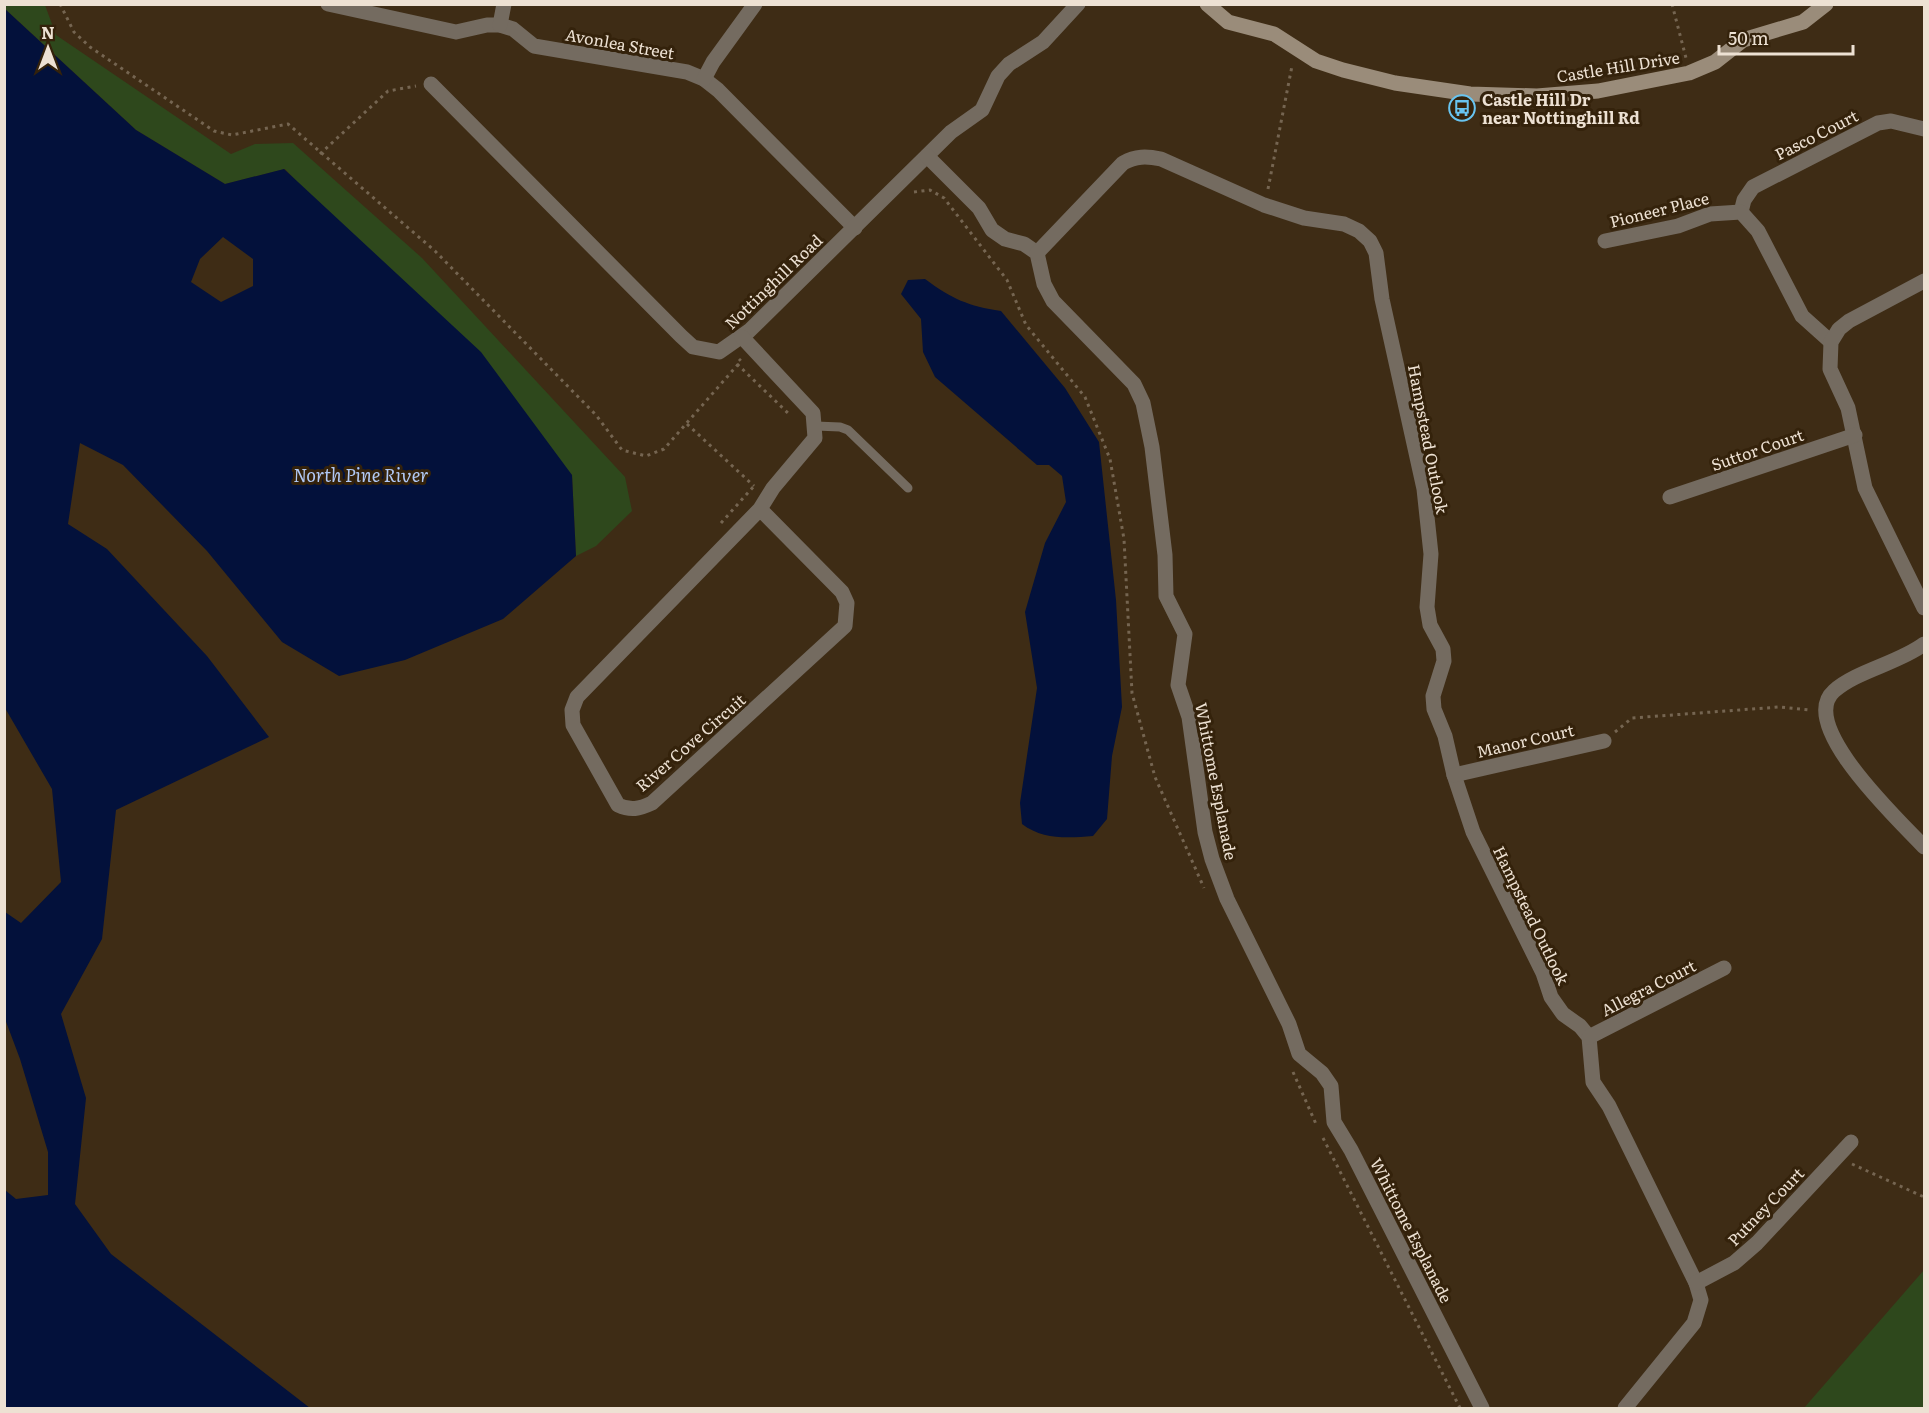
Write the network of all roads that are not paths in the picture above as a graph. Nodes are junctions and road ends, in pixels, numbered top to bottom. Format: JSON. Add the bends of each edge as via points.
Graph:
{"nodes":[{"id":1,"x":328,"y":4,"type":"edge"},
{"id":2,"x":504,"y":4,"type":"edge"},
{"id":3,"x":755,"y":4,"type":"edge"},
{"id":4,"x":1078,"y":4,"type":"edge"},
{"id":5,"x":1207,"y":4,"type":"edge"},
{"id":6,"x":1822,"y":6,"type":"edge"},
{"id":7,"x":500,"y":25,"type":"junction"},
{"id":8,"x":705,"y":79,"type":"junction"},
{"id":9,"x":431,"y":84,"type":"road end"},
{"id":10,"x":1924,"y":129,"type":"edge"},
{"id":11,"x":927,"y":156,"type":"junction"},
{"id":12,"x":1741,"y":212,"type":"junction"},
{"id":13,"x":855,"y":228,"type":"junction"},
{"id":14,"x":1605,"y":241,"type":"dead end"},
{"id":15,"x":1037,"y":253,"type":"junction"},
{"id":16,"x":1924,"y":281,"type":"edge"},
{"id":17,"x":742,"y":337,"type":"junction"},
{"id":18,"x":1831,"y":342,"type":"junction"},
{"id":19,"x":816,"y":426,"type":"junction"},
{"id":20,"x":1855,"y":435,"type":"junction"},
{"id":21,"x":908,"y":488,"type":"dead end"},
{"id":22,"x":1670,"y":497,"type":"dead end"},
{"id":23,"x":760,"y":509,"type":"junction"},
{"id":24,"x":1924,"y":608,"type":"edge"},
{"id":25,"x":1924,"y":644,"type":"edge"},
{"id":26,"x":1604,"y":741,"type":"road end"},
{"id":27,"x":1454,"y":774,"type":"junction"},
{"id":28,"x":1924,"y":847,"type":"edge"},
{"id":29,"x":1725,"y":968,"type":"dead end"},
{"id":30,"x":1589,"y":1037,"type":"junction"},
{"id":31,"x":1851,"y":1142,"type":"dead end"},
{"id":32,"x":1696,"y":1283,"type":"junction"},
{"id":33,"x":1482,"y":1408,"type":"edge"},
{"id":34,"x":1625,"y":1408,"type":"edge"}],
"edges":[{"from":1,"to":7,"type":"street","via":[[456,32]]},
{"from":2,"to":7,"type":"street"},
{"from":3,"to":8,"type":"street"},
{"from":4,"to":11,"type":"street","name":"Nottinghill Road","via":[[1042,42],[1009,64],[998,76],[981,110]]},
{"from":5,"to":6,"type":"street","name":"Castle Hill Drive","via":[[1228,22],[1274,34],[1316,61],[1343,69],[1395,83],[1470,94],[1537,96],[1598,91],[1689,73],[1715,62],[1743,40],[1803,22]]},
{"from":7,"to":8,"type":"street","name":"Avonlea Street","via":[[513,29],[534,46],[687,72]]},
{"from":8,"to":13,"type":"street","name":"Avonlea Street"},
{"from":9,"to":17,"type":"street","name":"Nottinghill Road","via":[[693,347],[719,352]]},
{"from":10,"to":12,"type":"street","name":"Pasco Court","via":[[1891,122],[1854,133],[1753,187]]},
{"from":11,"to":13,"type":"street","name":"Nottinghill Road"},
{"from":11,"to":15,"type":"street","via":[[979,208],[992,230]]},
{"from":12,"to":14,"type":"street","name":"Pioneer Place","via":[[1710,214],[1678,226]]},
{"from":12,"to":18,"type":"street","via":[[1758,231],[1802,316]]},
{"from":13,"to":17,"type":"street","name":"Nottinghill Road"},
{"from":15,"to":27,"type":"street","name":"Hampstead Outlook","via":[[1123,163],[1134,157],[1161,159],[1264,205],[1304,218],[1344,224],[1370,241],[1376,253],[1382,299],[1424,489],[1431,554],[1427,607],[1444,661],[1433,696],[1434,709]]},
{"from":15,"to":33,"type":"street","name":"Whittome Esplanade","via":[[1044,284],[1053,301],[1134,384],[1143,403],[1165,555],[1166,596],[1185,634],[1178,685],[1189,717],[1205,832],[1227,899],[1289,1024],[1299,1054],[1323,1073],[1331,1086],[1334,1122]]},
{"from":16,"to":18,"type":"street","via":[[1850,321]]},
{"from":17,"to":19,"type":"street","via":[[813,412]]},
{"from":18,"to":20,"type":"street","via":[[1830,369],[1848,408]]},
{"from":19,"to":21,"type":"lane","via":[[848,430]]},
{"from":19,"to":23,"type":"street","name":"River Cove Circuit","via":[[815,438]]},
{"from":20,"to":22,"type":"street","name":"Suttor Court"},
{"from":20,"to":24,"type":"street","via":[[1865,488]]},
{"from":23,"to":23,"type":"street","name":"River Cove Circuit","via":[[577,697],[572,710],[573,725],[618,805],[639,809],[652,803],[845,626],[847,603],[842,592]]},
{"from":25,"to":28,"type":"street","via":[[1833,691],[1824,711],[1828,730],[1839,750]]},
{"from":26,"to":27,"type":"street","name":"Manor Court"},
{"from":27,"to":30,"type":"street","name":"Hampstead Outlook","via":[[1473,832],[1543,973],[1551,997],[1563,1014]]},
{"from":29,"to":30,"type":"street","name":"Allegra Court"},
{"from":30,"to":32,"type":"street","via":[[1593,1082],[1609,1106]]},
{"from":31,"to":32,"type":"street","name":"Putney Court","via":[[1757,1244],[1734,1263]]},
{"from":32,"to":34,"type":"street","via":[[1701,1300],[1695,1323]]}]}
